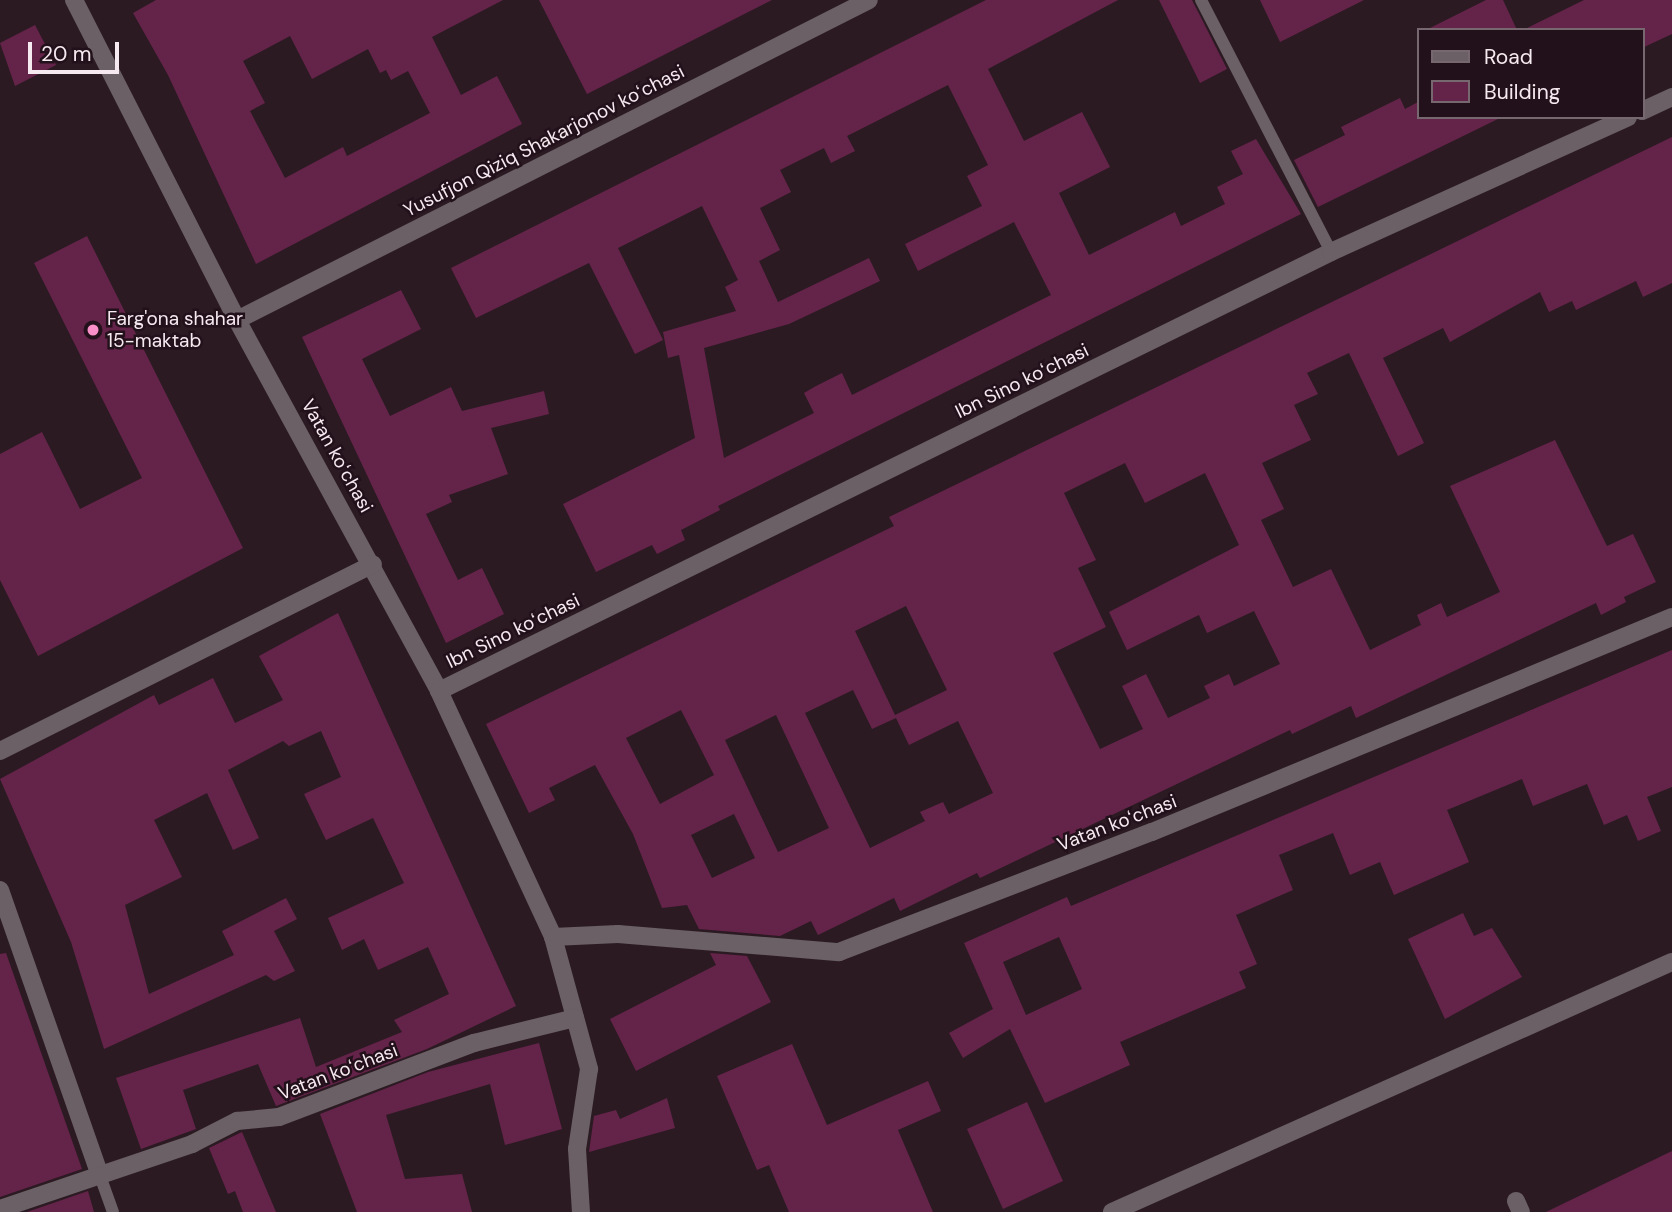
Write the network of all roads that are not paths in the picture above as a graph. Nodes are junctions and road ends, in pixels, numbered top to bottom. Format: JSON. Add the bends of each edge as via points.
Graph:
{"nodes":[{"id":1,"x":74,"y":0,"type":"edge"},
{"id":2,"x":869,"y":0,"type":"edge"},
{"id":3,"x":1201,"y":0,"type":"edge"},
{"id":4,"x":1672,"y":97,"type":"edge"},
{"id":5,"x":1644,"y":110,"type":"edge"},
{"id":6,"x":1624,"y":119,"type":"edge"},
{"id":7,"x":1331,"y":252,"type":"junction"},
{"id":8,"x":237,"y":320,"type":"junction"},
{"id":9,"x":373,"y":564,"type":"junction"},
{"id":10,"x":1672,"y":617,"type":"edge"},
{"id":11,"x":439,"y":691,"type":"junction"},
{"id":12,"x":0,"y":751,"type":"edge"},
{"id":13,"x":0,"y":890,"type":"edge"},
{"id":14,"x":553,"y":937,"type":"junction"},
{"id":15,"x":1672,"y":962,"type":"edge"},
{"id":16,"x":575,"y":1018,"type":"junction"},
{"id":17,"x":99,"y":1173,"type":"junction"},
{"id":18,"x":0,"y":1209,"type":"edge"},
{"id":19,"x":113,"y":1212,"type":"edge"},
{"id":20,"x":581,"y":1212,"type":"edge"},
{"id":21,"x":1112,"y":1212,"type":"edge"}],
"edges":[{"from":1,"to":8,"type":"street","name":"Vatan koʻchasi"},
{"from":2,"to":8,"type":"street","name":"Yusufjon Qiziq Shakarjonov koʻchasi"},
{"from":3,"to":7,"type":"lane"},
{"from":4,"to":5,"type":"street"},
{"from":6,"to":7,"type":"street","name":"Ibn Sino koʻchasi"},
{"from":7,"to":11,"type":"street","name":"Ibn Sino koʻchasi"},
{"from":8,"to":9,"type":"street","name":"Vatan koʻchasi"},
{"from":9,"to":11,"type":"street","name":"Vatan koʻchasi"},
{"from":9,"to":12,"type":"street"},
{"from":10,"to":14,"type":"street","name":"Vatan koʻchasi","via":[[1152,832],[839,952],[618,934]]},
{"from":11,"to":14,"type":"street","name":"Vatan koʻchasi"},
{"from":13,"to":17,"type":"street"},
{"from":14,"to":16,"type":"street","name":"Vatan koʻchasi"},
{"from":15,"to":21,"type":"street"},
{"from":16,"to":17,"type":"street","name":"Vatan koʻchasi","via":[[474,1043],[279,1117],[237,1121],[192,1144]]},
{"from":16,"to":20,"type":"street","name":"Vatan koʻchasi","via":[[589,1069],[577,1149]]},
{"from":17,"to":18,"type":"street","name":"Vatan koʻchasi"},
{"from":17,"to":19,"type":"lane"}]}
